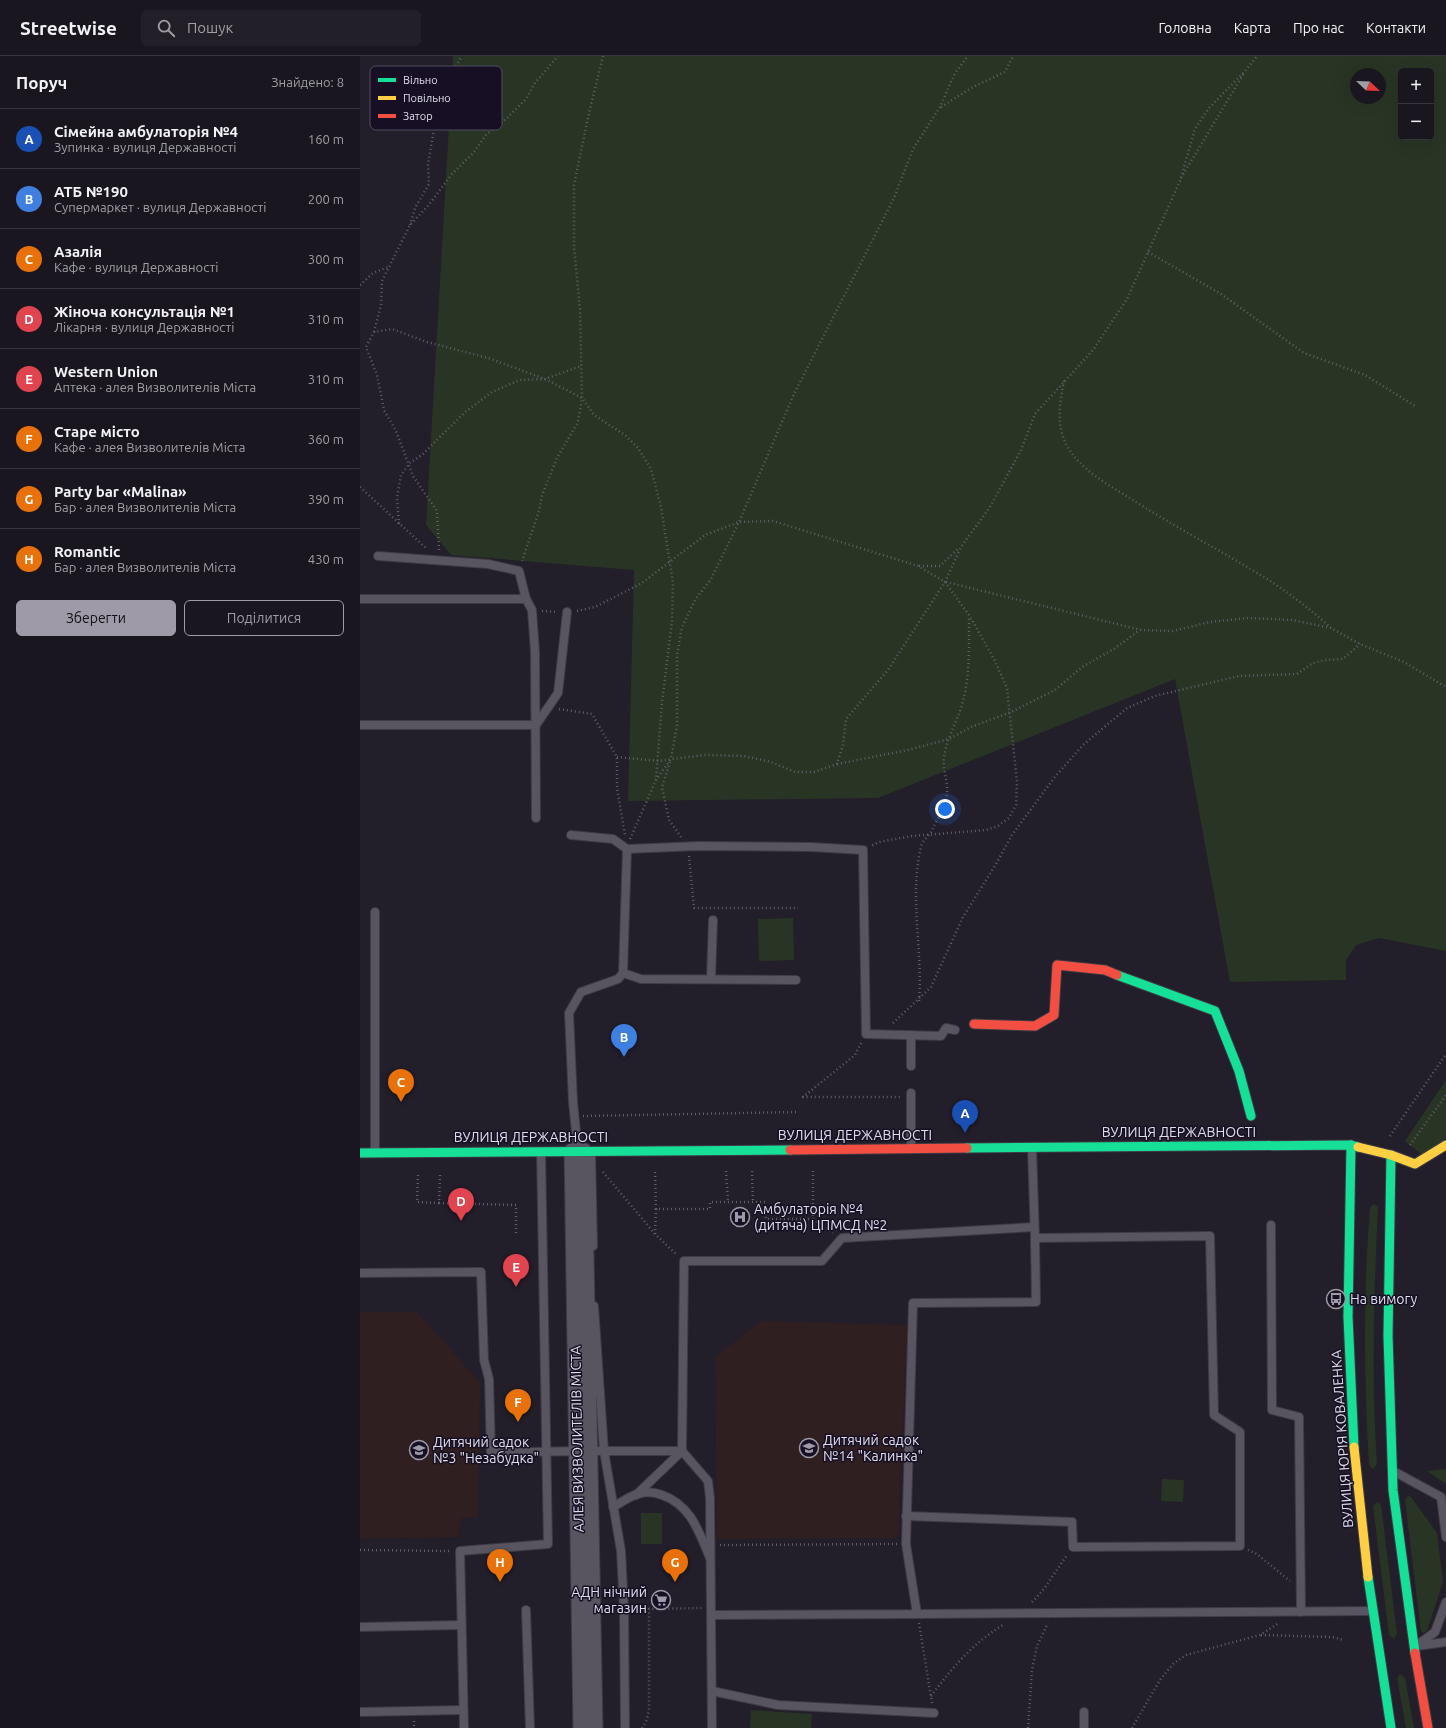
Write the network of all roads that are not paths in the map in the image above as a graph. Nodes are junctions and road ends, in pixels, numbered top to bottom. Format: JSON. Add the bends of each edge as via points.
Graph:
{"nodes":[{"id":1,"x":378,"y":556,"type":"dead end"},
{"id":2,"x":360,"y":599,"type":"edge"},
{"id":3,"x":526,"y":599,"type":"junction"},
{"id":4,"x":567,"y":612,"type":"road end"},
{"id":5,"x":360,"y":725,"type":"edge"},
{"id":6,"x":536,"y":725,"type":"junction"},
{"id":7,"x":536,"y":818,"type":"dead end"},
{"id":8,"x":571,"y":835,"type":"dead end"},
{"id":9,"x":626,"y":849,"type":"junction"},
{"id":10,"x":375,"y":912,"type":"dead end"},
{"id":11,"x":713,"y":920,"type":"dead end"},
{"id":12,"x":623,"y":973,"type":"junction"},
{"id":13,"x":711,"y":979,"type":"junction"},
{"id":14,"x":796,"y":980,"type":"dead end"},
{"id":15,"x":974,"y":1024,"type":"dead end"},
{"id":16,"x":956,"y":1030,"type":"dead end"},
{"id":17,"x":911,"y":1035,"type":"junction"},
{"id":18,"x":911,"y":1066,"type":"dead end"},
{"id":19,"x":911,"y":1095,"type":"road end"},
{"id":20,"x":1251,"y":1116,"type":"dead end"},
{"id":21,"x":1351,"y":1145,"type":"junction"},
{"id":22,"x":1446,"y":1145,"type":"edge"},
{"id":23,"x":1032,"y":1147,"type":"junction"},
{"id":24,"x":911,"y":1148,"type":"junction"},
{"id":25,"x":541,"y":1151,"type":"junction"},
{"id":26,"x":581,"y":1151,"type":"junction"},
{"id":27,"x":360,"y":1153,"type":"edge"},
{"id":28,"x":376,"y":1153,"type":"junction"},
{"id":29,"x":1395,"y":1157,"type":"junction"},
{"id":30,"x":1271,"y":1225,"type":"dead end"},
{"id":31,"x":1034,"y":1227,"type":"junction"},
{"id":32,"x":1034,"y":1238,"type":"junction"},
{"id":33,"x":360,"y":1273,"type":"edge"},
{"id":34,"x":590,"y":1451,"type":"junction"},
{"id":35,"x":682,"y":1451,"type":"junction"},
{"id":36,"x":545,"y":1452,"type":"junction"},
{"id":37,"x":1392,"y":1470,"type":"junction"},
{"id":38,"x":636,"y":1495,"type":"junction"},
{"id":39,"x":613,"y":1507,"type":"junction"},
{"id":40,"x":906,"y":1516,"type":"junction"},
{"id":41,"x":1446,"y":1537,"type":"edge"},
{"id":42,"x":712,"y":1562,"type":"junction"},
{"id":43,"x":1446,"y":1602,"type":"edge"},
{"id":44,"x":526,"y":1610,"type":"dead end"},
{"id":45,"x":712,"y":1611,"type":"junction"},
{"id":46,"x":1372,"y":1611,"type":"junction"},
{"id":47,"x":1301,"y":1612,"type":"junction"},
{"id":48,"x":917,"y":1614,"type":"junction"},
{"id":49,"x":461,"y":1625,"type":"junction"},
{"id":50,"x":360,"y":1627,"type":"edge"},
{"id":51,"x":1446,"y":1642,"type":"edge"},
{"id":52,"x":1415,"y":1647,"type":"junction"},
{"id":53,"x":712,"y":1691,"type":"junction"},
{"id":54,"x":463,"y":1710,"type":"junction"},
{"id":55,"x":360,"y":1712,"type":"edge"},
{"id":56,"x":1084,"y":1712,"type":"dead end"},
{"id":57,"x":934,"y":1713,"type":"road end"},
{"id":58,"x":464,"y":1728,"type":"edge"},
{"id":59,"x":530,"y":1728,"type":"edge"},
{"id":60,"x":581,"y":1728,"type":"edge"},
{"id":61,"x":594,"y":1728,"type":"edge"},
{"id":62,"x":625,"y":1728,"type":"edge"},
{"id":63,"x":712,"y":1728,"type":"edge"},
{"id":64,"x":1084,"y":1728,"type":"edge"},
{"id":65,"x":1392,"y":1728,"type":"edge"},
{"id":66,"x":1428,"y":1728,"type":"edge"}],
"edges":[{"from":1,"to":3,"type":"lane","via":[[488,564],[519,571]]},
{"from":2,"to":3,"type":"lane"},
{"from":3,"to":6,"type":"lane","via":[[532,610],[536,652]]},
{"from":4,"to":6,"type":"lane","via":[[558,692]]},
{"from":5,"to":6,"type":"lane"},
{"from":6,"to":7,"type":"lane"},
{"from":8,"to":9,"type":"lane","via":[[613,839]]},
{"from":9,"to":12,"type":"lane"},
{"from":9,"to":17,"type":"lane","via":[[811,847],[863,850],[866,1034]]},
{"from":10,"to":28,"type":"lane"},
{"from":11,"to":13,"type":"lane"},
{"from":12,"to":13,"type":"lane","via":[[641,979]]},
{"from":12,"to":26,"type":"lane","via":[[618,979],[580,992],[570,1013],[574,1116]]},
{"from":13,"to":14,"type":"lane"},
{"from":15,"to":20,"type":"street","via":[[1036,1026],[1054,1015],[1057,965],[1105,970],[1215,1011],[1238,1071]]},
{"from":16,"to":17,"type":"lane","via":[[946,1028],[941,1036]]},
{"from":17,"to":18,"type":"lane"},
{"from":19,"to":24,"type":"lane"},
{"from":21,"to":23,"type":"street","name":"ВУЛИЦЯ ДЕРЖАВНОСТІ"},
{"from":21,"to":29,"type":"street","name":"ВУЛИЦЯ ДЕРЖАВНОСТІ"},
{"from":21,"to":46,"type":"street","name":"ВУЛИЦЯ ЮРІЯ КОВАЛЕНКА","via":[[1349,1342],[1358,1493]]},
{"from":22,"to":29,"type":"street","name":"ВУЛИЦЯ ДЕРЖАВНОСТІ","via":[[1415,1164]]},
{"from":23,"to":24,"type":"street","name":"ВУЛИЦЯ ДЕРЖАВНОСТІ"},
{"from":23,"to":31,"type":"lane"},
{"from":24,"to":26,"type":"street","name":"ВУЛИЦЯ ДЕРЖАВНОСТІ"},
{"from":25,"to":26,"type":"street","name":"ВУЛИЦЯ ДЕРЖАВНОСТІ"},
{"from":25,"to":28,"type":"street","name":"ВУЛИЦЯ ДЕРЖАВНОСТІ"},
{"from":25,"to":36,"type":"lane"},
{"from":26,"to":34,"type":"street","name":"АЛЕЯ ВИЗВОЛИТЕЛІВ МІСТА"},
{"from":26,"to":34,"type":"lane","via":[[594,1305]]},
{"from":27,"to":28,"type":"street","name":"ВУЛИЦЯ ДЕРЖАВНОСТІ"},
{"from":29,"to":37,"type":"street","via":[[1388,1336]]},
{"from":30,"to":47,"type":"lane","via":[[1272,1410],[1299,1417]]},
{"from":31,"to":32,"type":"lane"},
{"from":31,"to":35,"type":"lane","via":[[842,1238],[822,1260],[684,1261]]},
{"from":32,"to":40,"type":"lane","via":[[1036,1302],[913,1303]]},
{"from":32,"to":40,"type":"lane","via":[[1210,1236],[1214,1415],[1240,1432],[1240,1546],[1073,1547],[1072,1522]]},
{"from":33,"to":36,"type":"lane","via":[[481,1272],[491,1453]]},
{"from":34,"to":35,"type":"lane"},
{"from":34,"to":36,"type":"lane"},
{"from":34,"to":39,"type":"lane"},
{"from":34,"to":60,"type":"street","name":"АЛЕЯ ВИЗВОЛИТЕЛІВ МІСТА"},
{"from":34,"to":61,"type":"street","name":"АЛЕЯ ВИЗВОЛИТЕЛІВ МІСТА"},
{"from":35,"to":38,"type":"lane"},
{"from":35,"to":42,"type":"lane","via":[[708,1481]]},
{"from":36,"to":49,"type":"lane","via":[[548,1544],[460,1551]]},
{"from":37,"to":41,"type":"lane","via":[[1441,1497]]},
{"from":37,"to":52,"type":"street"},
{"from":38,"to":39,"type":"lane"},
{"from":38,"to":42,"type":"lane","via":[[654,1492],[672,1498],[686,1509]]},
{"from":39,"to":62,"type":"lane","via":[[622,1565]]},
{"from":40,"to":48,"type":"lane","via":[[906,1544]]},
{"from":42,"to":45,"type":"lane"},
{"from":43,"to":52,"type":"lane","via":[[1434,1632]]},
{"from":44,"to":59,"type":"lane"},
{"from":45,"to":48,"type":"lane"},
{"from":45,"to":53,"type":"lane"},
{"from":46,"to":47,"type":"lane"},
{"from":46,"to":65,"type":"street","name":"ВУЛИЦЯ ЮРІЯ КОВАЛЕНКА"},
{"from":47,"to":48,"type":"lane"},
{"from":49,"to":50,"type":"lane"},
{"from":49,"to":54,"type":"lane"},
{"from":51,"to":52,"type":"lane"},
{"from":52,"to":66,"type":"street"},
{"from":53,"to":57,"type":"lane","via":[[778,1705]]},
{"from":53,"to":63,"type":"lane"},
{"from":54,"to":55,"type":"lane"},
{"from":54,"to":58,"type":"lane"},
{"from":56,"to":64,"type":"lane"}]}
